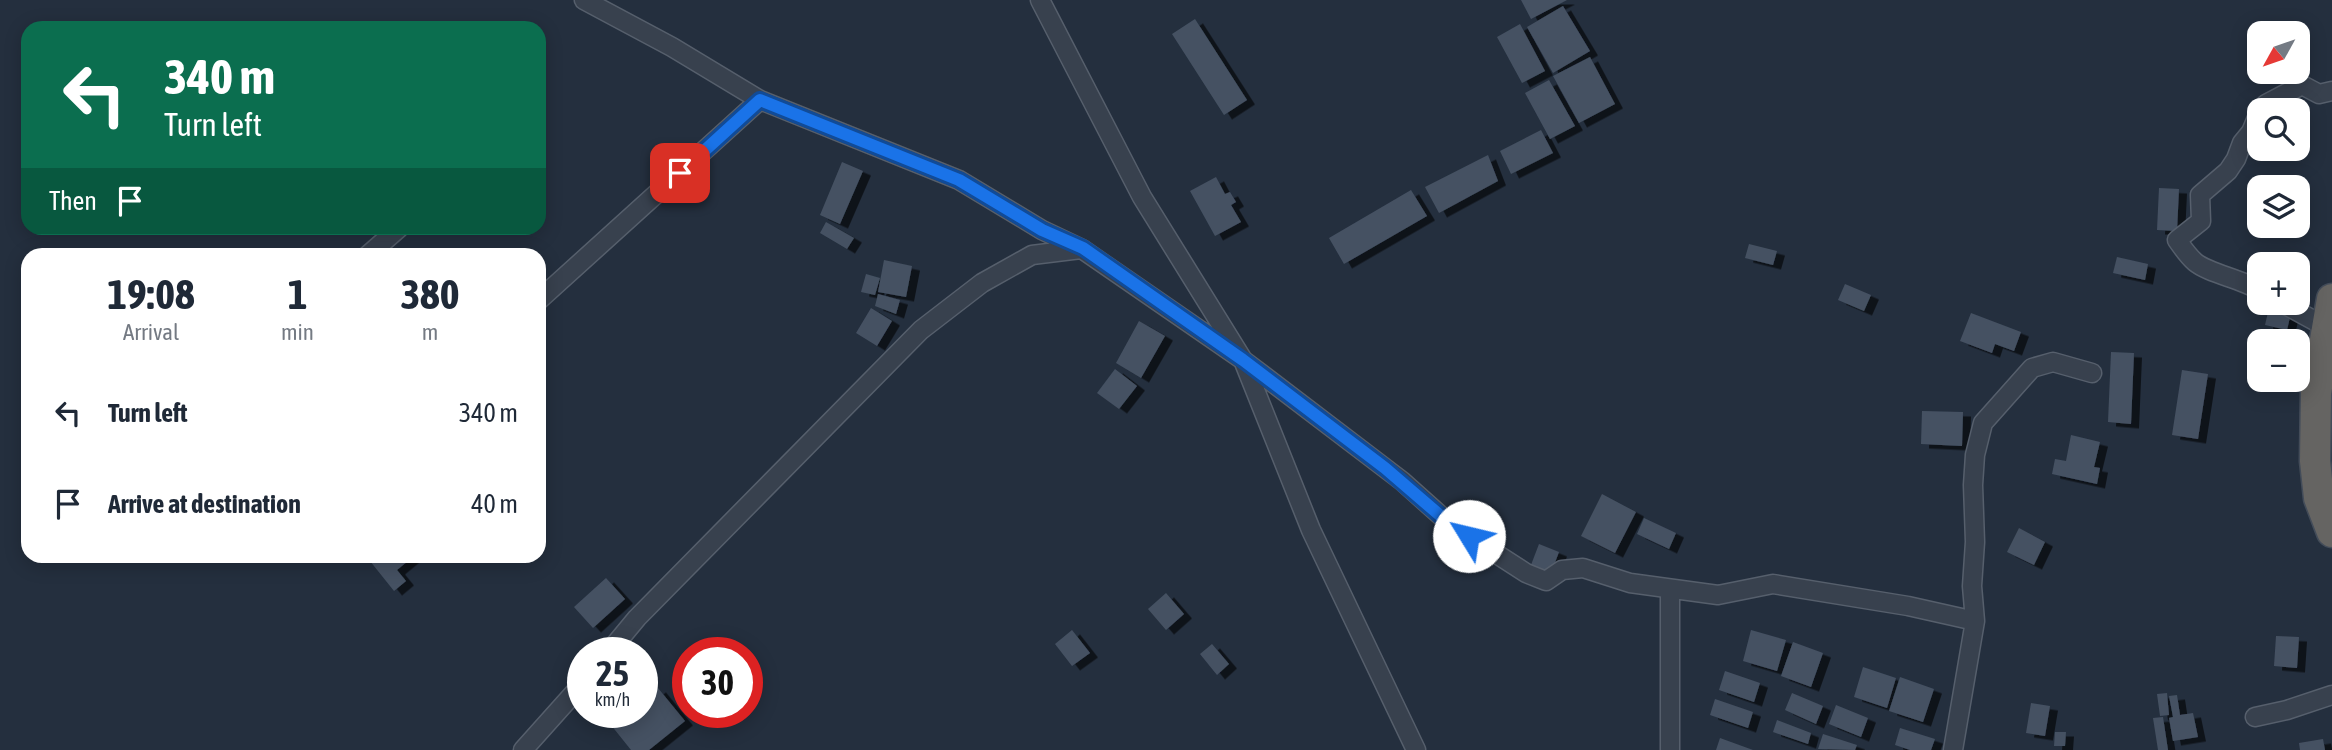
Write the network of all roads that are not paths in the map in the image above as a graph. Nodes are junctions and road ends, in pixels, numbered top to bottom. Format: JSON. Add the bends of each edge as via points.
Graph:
{"nodes":[{"id":1,"x":583,"y":0,"type":"edge"},
{"id":2,"x":1040,"y":0,"type":"edge"},
{"id":3,"x":2332,"y":91,"type":"edge"},
{"id":4,"x":2277,"y":98,"type":"edge"},
{"id":5,"x":760,"y":100,"type":"junction"},
{"id":6,"x":2247,"y":137,"type":"edge"},
{"id":7,"x":1042,"y":230,"type":"junction"},
{"id":8,"x":391,"y":235,"type":"edge"},
{"id":9,"x":376,"y":248,"type":"edge"},
{"id":10,"x":1083,"y":248,"type":"junction"},
{"id":11,"x":1032,"y":255,"type":"junction"},
{"id":12,"x":2247,"y":284,"type":"edge"},
{"id":13,"x":546,"y":294,"type":"edge"},
{"id":14,"x":2310,"y":309,"type":"edge"},
{"id":15,"x":2329,"y":313,"type":"edge"},
{"id":16,"x":1243,"y":360,"type":"junction"},
{"id":17,"x":2092,"y":373,"type":"dead end"},
{"id":18,"x":2332,"y":532,"type":"edge"},
{"id":19,"x":1670,"y":590,"type":"junction"},
{"id":20,"x":1975,"y":621,"type":"junction"},
{"id":21,"x":621,"y":637,"type":"edge"},
{"id":22,"x":2332,"y":695,"type":"edge"},
{"id":23,"x":567,"y":701,"type":"edge"},
{"id":24,"x":2255,"y":717,"type":"dead end"},
{"id":25,"x":523,"y":750,"type":"edge"},
{"id":26,"x":1416,"y":750,"type":"edge"},
{"id":27,"x":1670,"y":750,"type":"edge"},
{"id":28,"x":1953,"y":750,"type":"edge"}],
"edges":[{"from":1,"to":5,"type":"street"},
{"from":2,"to":16,"type":"street","via":[[1142,197]]},
{"from":3,"to":4,"type":"street","via":[[2319,94],[2302,85]]},
{"from":5,"to":7,"type":"street","via":[[959,180]]},
{"from":5,"to":13,"type":"street"},
{"from":6,"to":12,"type":"street","via":[[2228,171],[2200,195],[2201,221],[2176,240],[2193,261]]},
{"from":7,"to":10,"type":"street"},
{"from":7,"to":11,"type":"street"},
{"from":8,"to":9,"type":"street"},
{"from":10,"to":11,"type":"street"},
{"from":10,"to":16,"type":"street"},
{"from":11,"to":21,"type":"street","via":[[982,283],[921,330]]},
{"from":14,"to":15,"type":"street"},
{"from":15,"to":18,"type":"highway","via":[[2316,393],[2315,461],[2319,498]]},
{"from":16,"to":19,"type":"street","via":[[1402,481],[1450,524],[1526,573],[1546,581],[1562,570],[1583,568]]},
{"from":16,"to":26,"type":"street","via":[[1311,530]]},
{"from":17,"to":20,"type":"street","via":[[2053,362],[2032,368],[1983,423],[1973,485]]},
{"from":19,"to":20,"type":"street","via":[[1718,595],[1773,584]]},
{"from":19,"to":27,"type":"street"},
{"from":20,"to":28,"type":"street"},
{"from":22,"to":24,"type":"street"},
{"from":23,"to":25,"type":"street"}]}
